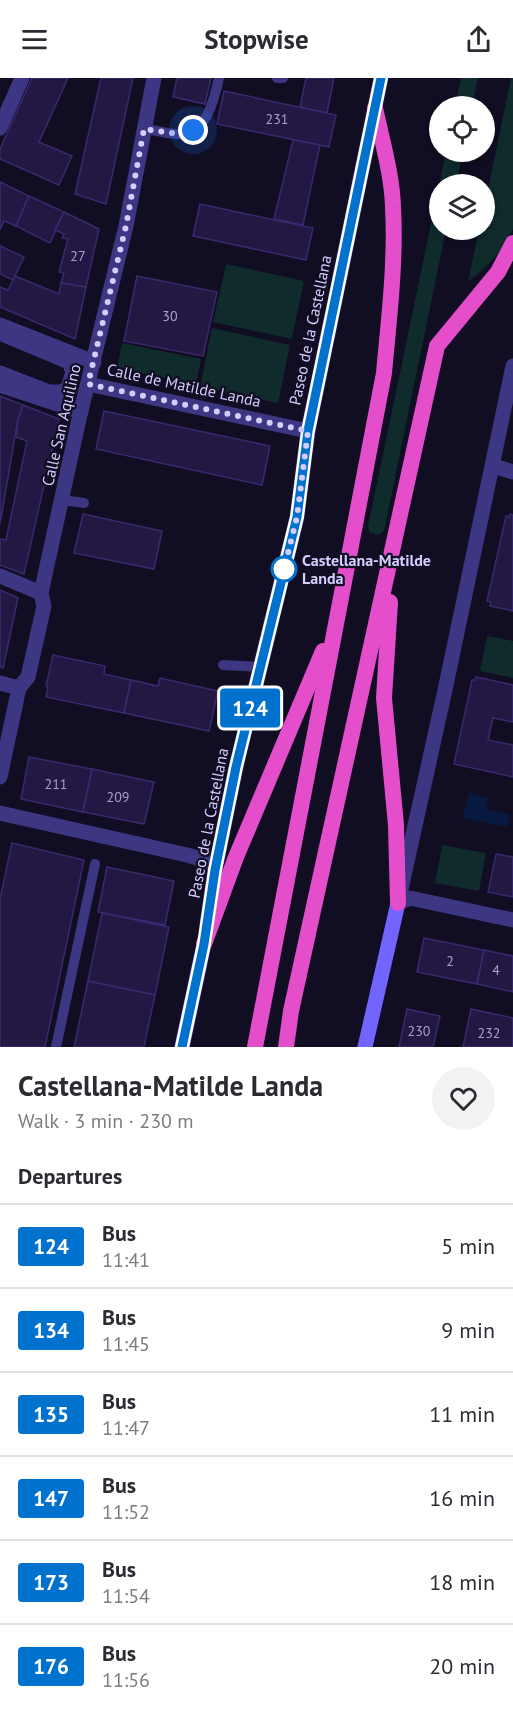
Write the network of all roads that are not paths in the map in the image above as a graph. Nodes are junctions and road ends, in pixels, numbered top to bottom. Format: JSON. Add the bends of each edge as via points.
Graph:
{"nodes":[{"id":1,"x":22,"y":78,"type":"edge"},
{"id":2,"x":154,"y":78,"type":"edge"},
{"id":3,"x":219,"y":78,"type":"edge"},
{"id":4,"x":277,"y":78,"type":"edge"},
{"id":5,"x":283,"y":78,"type":"edge"},
{"id":6,"x":381,"y":78,"type":"edge"},
{"id":7,"x":375,"y":108,"type":"junction"},
{"id":8,"x":0,"y":128,"type":"edge"},
{"id":9,"x":144,"y":129,"type":"junction"},
{"id":10,"x":513,"y":243,"type":"edge"},
{"id":11,"x":0,"y":325,"type":"edge"},
{"id":12,"x":0,"y":333,"type":"edge"},
{"id":13,"x":94,"y":362,"type":"junction"},
{"id":14,"x":513,"y":366,"type":"edge"},
{"id":15,"x":0,"y":373,"type":"edge"},
{"id":16,"x":0,"y":384,"type":"edge"},
{"id":17,"x":88,"y":384,"type":"junction"},
{"id":18,"x":81,"y":412,"type":"junction"},
{"id":19,"x":308,"y":431,"type":"junction"},
{"id":20,"x":493,"y":462,"type":"junction"},
{"id":21,"x":513,"y":472,"type":"edge"},
{"id":22,"x":62,"y":500,"type":"junction"},
{"id":23,"x":84,"y":503,"type":"dead end"},
{"id":24,"x":395,"y":541,"type":"junction"},
{"id":25,"x":0,"y":576,"type":"edge"},
{"id":26,"x":41,"y":593,"type":"junction"},
{"id":27,"x":336,"y":619,"type":"junction"},
{"id":28,"x":224,"y":665,"type":"dead end"},
{"id":29,"x":260,"y":668,"type":"junction"},
{"id":30,"x":0,"y":684,"type":"edge"},
{"id":31,"x":19,"y":688,"type":"junction"},
{"id":32,"x":0,"y":777,"type":"edge"},
{"id":33,"x":0,"y":813,"type":"edge"},
{"id":34,"x":95,"y":864,"type":"dead end"},
{"id":35,"x":215,"y":870,"type":"junction"},
{"id":36,"x":398,"y":903,"type":"junction"},
{"id":37,"x":513,"y":920,"type":"edge"},
{"id":38,"x":204,"y":944,"type":"junction"},
{"id":39,"x":56,"y":1047,"type":"edge"},
{"id":40,"x":182,"y":1047,"type":"edge"},
{"id":41,"x":255,"y":1047,"type":"edge"},
{"id":42,"x":286,"y":1047,"type":"edge"},
{"id":43,"x":365,"y":1047,"type":"edge"}],
"edges":[{"from":1,"to":8,"type":"street"},
{"from":2,"to":9,"type":"street","name":"Calle San Aquilino"},
{"from":3,"to":9,"type":"lane","via":[[208,116],[193,130],[178,134]]},
{"from":4,"to":5,"type":"lane"},
{"from":6,"to":7,"type":"street","name":"Paseo de la Castellana"},
{"from":7,"to":19,"type":"street","name":"Paseo de la Castellana"},
{"from":7,"to":27,"type":"highway","via":[[393,207],[392,280],[384,373]]},
{"from":9,"to":13,"type":"street","name":"Calle San Aquilino"},
{"from":10,"to":24,"type":"highway","via":[[498,272],[437,346]]},
{"from":11,"to":13,"type":"street"},
{"from":12,"to":15,"type":"street","via":[[63,358],[73,372],[67,390],[61,395]]},
{"from":13,"to":17,"type":"street","name":"Calle San Aquilino"},
{"from":14,"to":20,"type":"street"},
{"from":16,"to":18,"type":"street"},
{"from":17,"to":18,"type":"street","name":"Calle San Aquilino"},
{"from":17,"to":19,"type":"street","name":"Calle de Matilde Landa"},
{"from":18,"to":22,"type":"street","name":"Calle San Aquilino"},
{"from":19,"to":29,"type":"street","name":"Paseo de la Castellana","via":[[297,517]]},
{"from":20,"to":21,"type":"street"},
{"from":20,"to":36,"type":"street"},
{"from":22,"to":23,"type":"lane"},
{"from":22,"to":26,"type":"street","name":"Calle San Aquilino"},
{"from":24,"to":36,"type":"highway","via":[[384,698],[396,825]]},
{"from":24,"to":42,"type":"highway"},
{"from":25,"to":26,"type":"street"},
{"from":26,"to":31,"type":"street","name":"Calle San Aquilino","via":[[44,606],[28,677]]},
{"from":27,"to":38,"type":"highway","via":[[236,857]]},
{"from":27,"to":41,"type":"highway"},
{"from":28,"to":29,"type":"lane"},
{"from":29,"to":35,"type":"street","name":"Paseo de la Castellana"},
{"from":30,"to":31,"type":"street"},
{"from":31,"to":32,"type":"street","name":"Calle San Aquilino"},
{"from":33,"to":35,"type":"street","via":[[198,858]]},
{"from":34,"to":39,"type":"lane"},
{"from":35,"to":38,"type":"street","name":"Paseo de la Castellana"},
{"from":36,"to":37,"type":"street","via":[[410,898]]},
{"from":36,"to":43,"type":"main road"},
{"from":38,"to":40,"type":"main road","name":"Paseo de la Castellana"}]}
